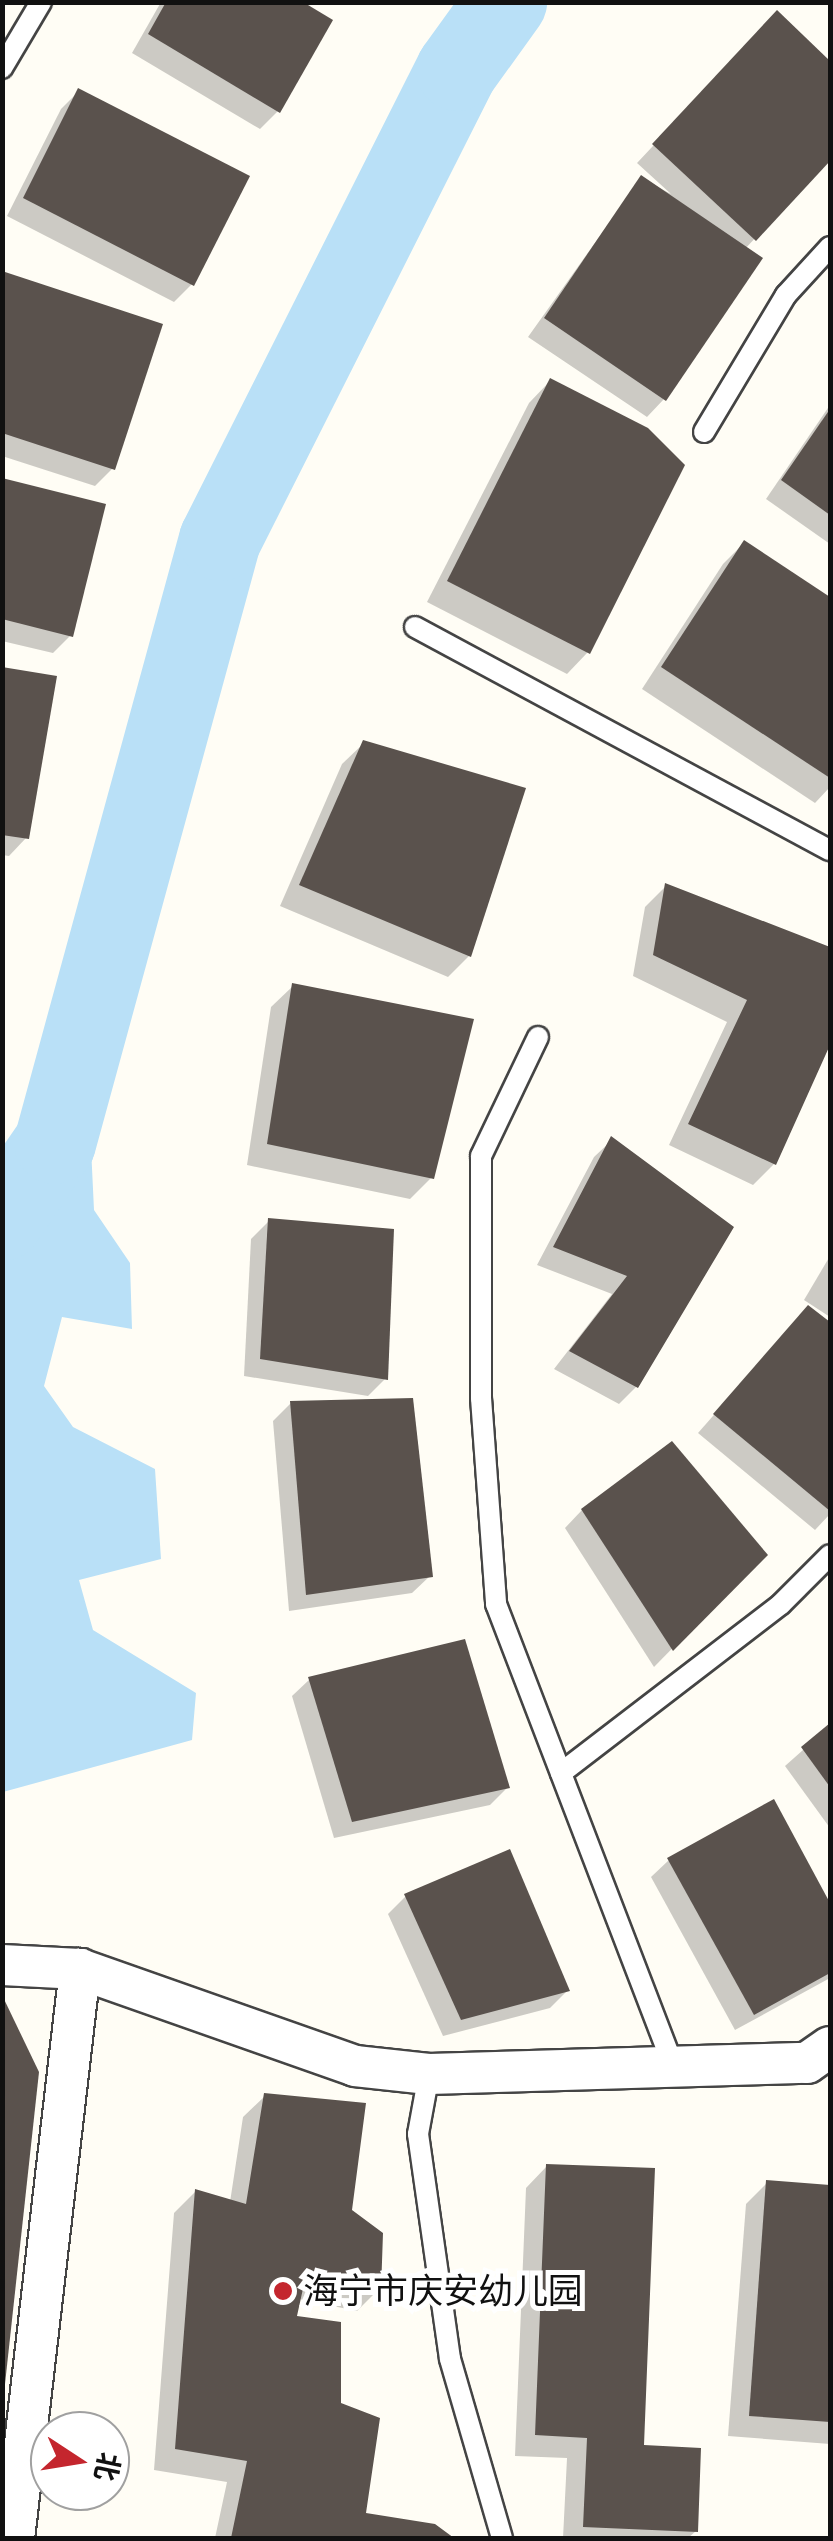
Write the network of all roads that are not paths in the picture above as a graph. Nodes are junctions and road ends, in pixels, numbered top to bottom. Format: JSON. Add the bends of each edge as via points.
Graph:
{"nodes":[{"id":1,"x":41,"y":2,"type":"edge"},
{"id":2,"x":2,"y":68,"type":"edge"},
{"id":3,"x":830,"y":247,"type":"edge"},
{"id":4,"x":704,"y":432,"type":"dead end"},
{"id":5,"x":415,"y":628,"type":"dead end"},
{"id":6,"x":830,"y":850,"type":"edge"},
{"id":7,"x":538,"y":1037,"type":"dead end"},
{"id":8,"x":830,"y":1555,"type":"edge"},
{"id":9,"x":561,"y":1773,"type":"junction"},
{"id":10,"x":2,"y":1965,"type":"edge"},
{"id":11,"x":80,"y":1969,"type":"junction"},
{"id":12,"x":830,"y":2047,"type":"edge"},
{"id":13,"x":674,"y":2066,"type":"junction"},
{"id":14,"x":430,"y":2074,"type":"junction"},
{"id":15,"x":14,"y":2538,"type":"edge"},
{"id":16,"x":502,"y":2538,"type":"edge"}],
"edges":[{"from":1,"to":2,"type":"lane"},
{"from":3,"to":4,"type":"lane","via":[[786,295]]},
{"from":5,"to":6,"type":"lane"},
{"from":7,"to":9,"type":"lane","via":[[481,1156],[481,1398],[496,1604]]},
{"from":8,"to":9,"type":"lane","via":[[782,1604]]},
{"from":9,"to":13,"type":"lane"},
{"from":10,"to":11,"type":"street"},
{"from":11,"to":14,"type":"street","via":[[354,2066]]},
{"from":11,"to":15,"type":"street"},
{"from":12,"to":13,"type":"street","via":[[807,2063]]},
{"from":13,"to":14,"type":"street"},
{"from":14,"to":16,"type":"lane","via":[[418,2134],[450,2359]]}]}
